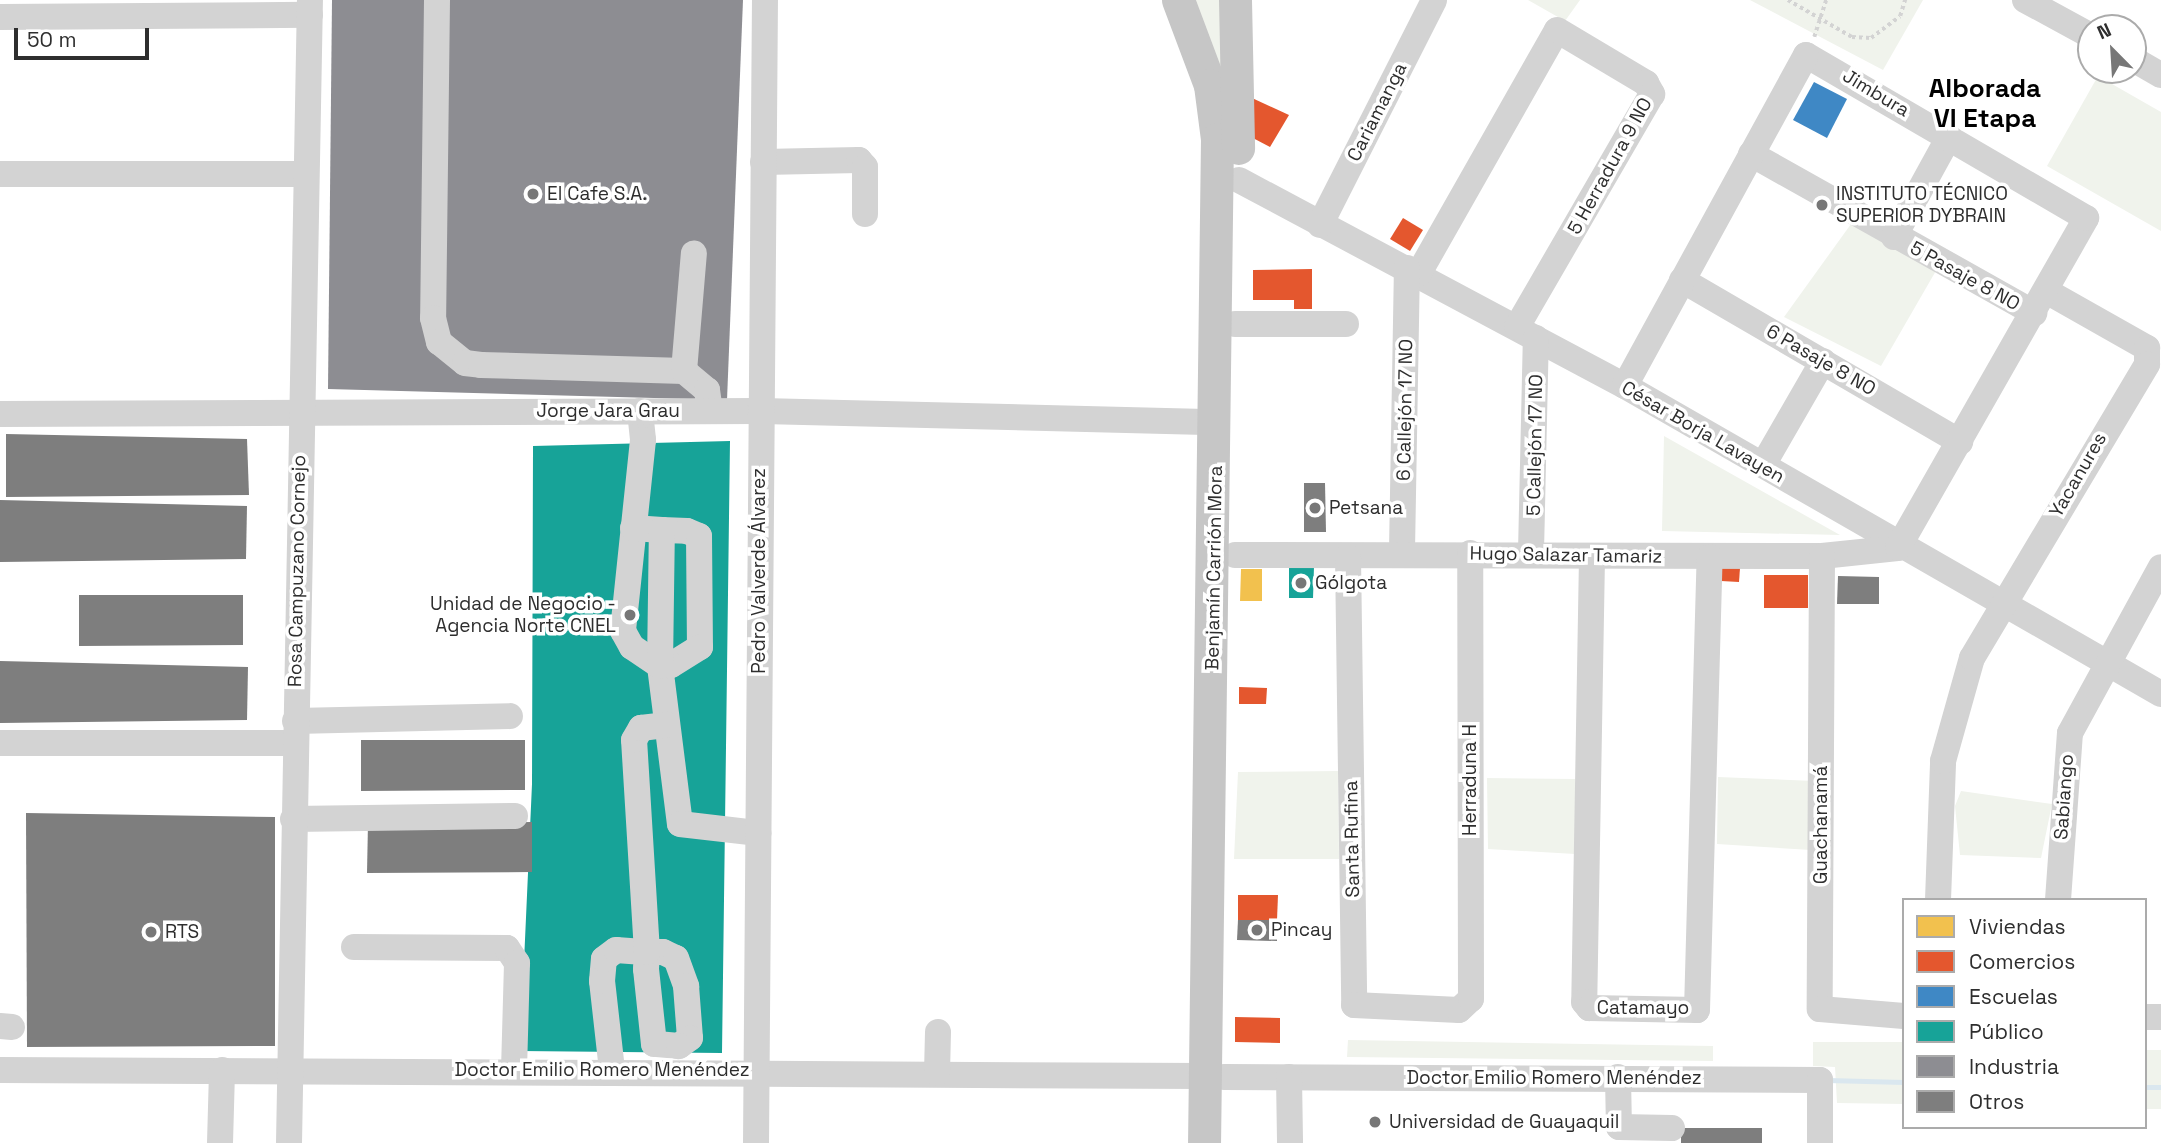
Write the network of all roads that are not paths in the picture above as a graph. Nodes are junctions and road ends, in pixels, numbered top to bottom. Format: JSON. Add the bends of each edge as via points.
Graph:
{"nodes":[{"id":1,"x":437,"y":0,"type":"edge"},
{"id":2,"x":765,"y":0,"type":"edge"},
{"id":3,"x":1178,"y":0,"type":"edge"},
{"id":4,"x":1235,"y":0,"type":"edge"},
{"id":5,"x":1434,"y":0,"type":"edge"},
{"id":6,"x":2026,"y":0,"type":"edge"},
{"id":7,"x":310,"y":7,"type":"edge"},
{"id":8,"x":0,"y":17,"type":"edge"},
{"id":9,"x":2077,"y":28,"type":"edge"},
{"id":10,"x":1949,"y":137,"type":"junction"},
{"id":11,"x":1751,"y":154,"type":"junction"},
{"id":12,"x":763,"y":162,"type":"junction"},
{"id":13,"x":0,"y":174,"type":"edge"},
{"id":14,"x":306,"y":174,"type":"junction"},
{"id":15,"x":1239,"y":180,"type":"junction"},
{"id":16,"x":865,"y":214,"type":"dead end"},
{"id":17,"x":1320,"y":225,"type":"junction"},
{"id":18,"x":1894,"y":237,"type":"junction"},
{"id":19,"x":694,"y":253,"type":"dead end"},
{"id":20,"x":1413,"y":270,"type":"junction"},
{"id":21,"x":1682,"y":280,"type":"junction"},
{"id":22,"x":2041,"y":303,"type":"junction"},
{"id":23,"x":1235,"y":324,"type":"junction"},
{"id":24,"x":1346,"y":324,"type":"dead end"},
{"id":25,"x":1527,"y":333,"type":"junction"},
{"id":26,"x":1823,"y":360,"type":"junction"},
{"id":27,"x":2154,"y":368,"type":"edge"},
{"id":28,"x":684,"y":371,"type":"junction"},
{"id":29,"x":1625,"y":386,"type":"junction"},
{"id":30,"x":300,"y":411,"type":"junction"},
{"id":31,"x":640,"y":411,"type":"junction"},
{"id":32,"x":710,"y":411,"type":"junction"},
{"id":33,"x":760,"y":411,"type":"junction"},
{"id":34,"x":0,"y":414,"type":"edge"},
{"id":35,"x":1216,"y":422,"type":"junction"},
{"id":36,"x":1960,"y":442,"type":"junction"},
{"id":37,"x":1763,"y":466,"type":"junction"},
{"id":38,"x":633,"y":528,"type":"junction"},
{"id":39,"x":662,"y":530,"type":"junction"},
{"id":40,"x":1898,"y":548,"type":"junction"},
{"id":41,"x":1402,"y":551,"type":"junction"},
{"id":42,"x":1531,"y":552,"type":"junction"},
{"id":43,"x":1470,"y":553,"type":"junction"},
{"id":44,"x":1235,"y":555,"type":"junction"},
{"id":45,"x":1822,"y":556,"type":"junction"},
{"id":46,"x":1348,"y":557,"type":"junction"},
{"id":47,"x":1592,"y":557,"type":"junction"},
{"id":48,"x":1710,"y":557,"type":"junction"},
{"id":49,"x":2161,"y":567,"type":"edge"},
{"id":50,"x":2004,"y":603,"type":"junction"},
{"id":51,"x":2107,"y":661,"type":"junction"},
{"id":52,"x":660,"y":666,"type":"junction"},
{"id":53,"x":2161,"y":694,"type":"edge"},
{"id":54,"x":510,"y":716,"type":"dead end"},
{"id":55,"x":667,"y":725,"type":"junction"},
{"id":56,"x":295,"y":732,"type":"junction"},
{"id":57,"x":0,"y":743,"type":"edge"},
{"id":58,"x":515,"y":816,"type":"dead end"},
{"id":59,"x":293,"y":819,"type":"junction"},
{"id":60,"x":758,"y":833,"type":"junction"},
{"id":61,"x":1938,"y":898,"type":"edge"},
{"id":62,"x":2058,"y":898,"type":"edge"},
{"id":63,"x":354,"y":947,"type":"dead end"},
{"id":64,"x":647,"y":953,"type":"junction"},
{"id":65,"x":1466,"y":1006,"type":"joint"},
{"id":66,"x":1902,"y":1016,"type":"edge"},
{"id":67,"x":938,"y":1032,"type":"dead end"},
{"id":68,"x":610,"y":1044,"type":"junction"},
{"id":69,"x":654,"y":1044,"type":"junction"},
{"id":70,"x":0,"y":1070,"type":"edge"},
{"id":71,"x":222,"y":1070,"type":"junction"},
{"id":72,"x":514,"y":1070,"type":"junction"},
{"id":73,"x":612,"y":1070,"type":"junction"},
{"id":74,"x":757,"y":1070,"type":"junction"},
{"id":75,"x":290,"y":1071,"type":"junction"},
{"id":76,"x":937,"y":1073,"type":"junction"},
{"id":77,"x":1214,"y":1077,"type":"junction"},
{"id":78,"x":1289,"y":1077,"type":"junction"},
{"id":79,"x":1618,"y":1077,"type":"junction"},
{"id":80,"x":1672,"y":1128,"type":"dead end"},
{"id":81,"x":220,"y":1143,"type":"edge"},
{"id":82,"x":289,"y":1143,"type":"edge"},
{"id":83,"x":756,"y":1143,"type":"edge"},
{"id":84,"x":1204,"y":1143,"type":"edge"},
{"id":85,"x":1224,"y":1143,"type":"edge"},
{"id":86,"x":1290,"y":1143,"type":"edge"},
{"id":87,"x":1820,"y":1143,"type":"edge"}],
"edges":[{"from":1,"to":28,"type":"street","via":[[433,318],[439,342],[465,363],[481,365]]},
{"from":2,"to":12,"type":"street","name":"Pedro Valverde Álvarez"},
{"from":3,"to":35,"type":"main road","name":"Benjamín Carrión Mora","via":[[1216,111]]},
{"from":4,"to":15,"type":"main road","name":"Benjamín Carrión Mora"},
{"from":5,"to":17,"type":"street","name":"Cariamanga"},
{"from":6,"to":9,"type":"street"},
{"from":7,"to":8,"type":"street"},
{"from":7,"to":14,"type":"street","name":"Rosa Campuzano Cornejo"},
{"from":10,"to":11,"type":"street","name":"Jimbura","via":[[1812,54],[1801,59]]},
{"from":10,"to":18,"type":"street"},
{"from":10,"to":22,"type":"street","name":"Jimbura","via":[[2083,214],[2086,224]]},
{"from":11,"to":18,"type":"street","name":"5 Pasaje 8 NO"},
{"from":11,"to":21,"type":"street","name":"Jimbura"},
{"from":12,"to":16,"type":"street","via":[[859,160],[865,167]]},
{"from":12,"to":33,"type":"street","name":"Pedro Valverde Álvarez"},
{"from":13,"to":14,"type":"street"},
{"from":14,"to":30,"type":"street","name":"Rosa Campuzano Cornejo"},
{"from":15,"to":17,"type":"street","name":"César Borja Lavayen"},
{"from":15,"to":23,"type":"main road","name":"Benjamín Carrión Mora"},
{"from":17,"to":20,"type":"street","name":"César Borja Lavayen"},
{"from":18,"to":22,"type":"street","name":"5 Pasaje 8 NO"},
{"from":19,"to":28,"type":"street"},
{"from":20,"to":25,"type":"street","name":"César Borja Lavayen"},
{"from":20,"to":25,"type":"street","name":"5 Herradura 9 NO","via":[[1557,30],[1646,83],[1653,94]]},
{"from":20,"to":41,"type":"street","name":"6 Callejón 17 NO"},
{"from":21,"to":26,"type":"street","name":"6 Pasaje 8 NO"},
{"from":21,"to":29,"type":"street","name":"Jimbura"},
{"from":22,"to":27,"type":"street","name":"5 Pasaje 8 NO","via":[[2147,348]]},
{"from":22,"to":36,"type":"street","name":"Jimbura"},
{"from":23,"to":24,"type":"street"},
{"from":23,"to":44,"type":"main road","name":"Benjamín Carrión Mora"},
{"from":25,"to":29,"type":"street","name":"César Borja Lavayen"},
{"from":25,"to":42,"type":"street","name":"5 Callejón 17 NO"},
{"from":26,"to":36,"type":"street","name":"6 Pasaje 8 NO"},
{"from":26,"to":37,"type":"street"},
{"from":27,"to":50,"type":"street","name":"Yacanures"},
{"from":28,"to":32,"type":"street","via":[[707,390]]},
{"from":29,"to":37,"type":"street","name":"César Borja Lavayen"},
{"from":30,"to":31,"type":"street","name":"Jorge Jara Grau"},
{"from":30,"to":34,"type":"street","name":"Jorge Jara Grau"},
{"from":30,"to":56,"type":"street","name":"Rosa Campuzano Cornejo"},
{"from":31,"to":32,"type":"street","name":"Jorge Jara Grau"},
{"from":31,"to":38,"type":"street","via":[[643,440]]},
{"from":32,"to":33,"type":"street","name":"Jorge Jara Grau"},
{"from":33,"to":35,"type":"street","name":"Jorge Jara Grau"},
{"from":33,"to":60,"type":"street","name":"Pedro Valverde Álvarez"},
{"from":35,"to":77,"type":"main road","name":"Benjamín Carrión Mora"},
{"from":36,"to":40,"type":"street","name":"Jimbura"},
{"from":37,"to":40,"type":"street","name":"César Borja Lavayen"},
{"from":38,"to":39,"type":"street"},
{"from":38,"to":52,"type":"street","via":[[623,631],[632,647]]},
{"from":39,"to":52,"type":"street"},
{"from":39,"to":52,"type":"street","via":[[699,536],[700,647],[680,663]]},
{"from":40,"to":45,"type":"street","name":"Hugo Salazar Tamariz"},
{"from":40,"to":50,"type":"street","name":"César Borja Lavayen"},
{"from":41,"to":43,"type":"street","name":"Hugo Salazar Tamariz"},
{"from":41,"to":46,"type":"street","name":"Hugo Salazar Tamariz"},
{"from":42,"to":43,"type":"street","name":"Hugo Salazar Tamariz"},
{"from":42,"to":47,"type":"street","name":"Hugo Salazar Tamariz"},
{"from":43,"to":65,"type":"street","name":"Herraduna H"},
{"from":44,"to":46,"type":"street","name":"Hugo Salazar Tamariz"},
{"from":44,"to":77,"type":"main road","name":"Benjamín Carrión Mora"},
{"from":45,"to":48,"type":"street","name":"Hugo Salazar Tamariz"},
{"from":45,"to":66,"type":"street","name":"Guachanamá","via":[[1820,1009]]},
{"from":46,"to":65,"type":"street","name":"Santa Rufina","via":[[1354,1005],[1359,1010]]},
{"from":47,"to":48,"type":"street","name":"Hugo Salazar Tamariz"},
{"from":47,"to":48,"type":"street","name":"Catamayo","via":[[1584,1002],[1589,1008],[1697,1010]]},
{"from":49,"to":51,"type":"street"},
{"from":50,"to":51,"type":"street","name":"César Borja Lavayen"},
{"from":50,"to":61,"type":"street","via":[[1972,657],[1942,761]]},
{"from":51,"to":53,"type":"street","name":"César Borja Lavayen"},
{"from":51,"to":62,"type":"street","name":"Sabiango","via":[[2070,733]]},
{"from":52,"to":55,"type":"street"},
{"from":54,"to":56,"type":"street"},
{"from":55,"to":60,"type":"street","via":[[680,824]]},
{"from":55,"to":64,"type":"street","via":[[641,728],[634,740]]},
{"from":56,"to":57,"type":"street"},
{"from":56,"to":59,"type":"street","name":"Rosa Campuzano Cornejo"},
{"from":58,"to":59,"type":"street"},
{"from":59,"to":75,"type":"street","name":"Rosa Campuzano Cornejo"},
{"from":60,"to":74,"type":"street","name":"Pedro Valverde Álvarez"},
{"from":63,"to":72,"type":"street","via":[[507,948],[517,962]]},
{"from":64,"to":68,"type":"street","via":[[616,950],[604,959]]},
{"from":64,"to":69,"type":"street"},
{"from":64,"to":69,"type":"street","via":[[676,958],[689,1011],[686,1043]]},
{"from":67,"to":76,"type":"street"},
{"from":68,"to":69,"type":"street"},
{"from":68,"to":73,"type":"street"},
{"from":70,"to":71,"type":"street","name":"Doctor Emilio Romero Menéndez"},
{"from":71,"to":75,"type":"street","name":"Doctor Emilio Romero Menéndez"},
{"from":71,"to":81,"type":"street"},
{"from":72,"to":73,"type":"street","name":"Doctor Emilio Romero Menéndez"},
{"from":72,"to":75,"type":"street","name":"Doctor Emilio Romero Menéndez"},
{"from":73,"to":74,"type":"street","name":"Doctor Emilio Romero Menéndez"},
{"from":74,"to":76,"type":"street","name":"Doctor Emilio Romero Menéndez"},
{"from":74,"to":83,"type":"street","name":"Pedro Valverde Álvarez"},
{"from":75,"to":82,"type":"street","name":"Rosa Campuzano Cornejo"},
{"from":76,"to":77,"type":"street","name":"Doctor Emilio Romero Menéndez"},
{"from":77,"to":78,"type":"street","name":"Doctor Emilio Romero Menéndez"},
{"from":77,"to":84,"type":"main road","name":"Benjamín Carrión Mora"},
{"from":77,"to":85,"type":"main road","name":"Benjamín Carrión Mora"},
{"from":78,"to":79,"type":"street","name":"Doctor Emilio Romero Menéndez"},
{"from":78,"to":86,"type":"street"},
{"from":79,"to":80,"type":"street","via":[[1619,1127]]},
{"from":79,"to":87,"type":"street","name":"Doctor Emilio Romero Menéndez","via":[[1820,1080]]}]}
